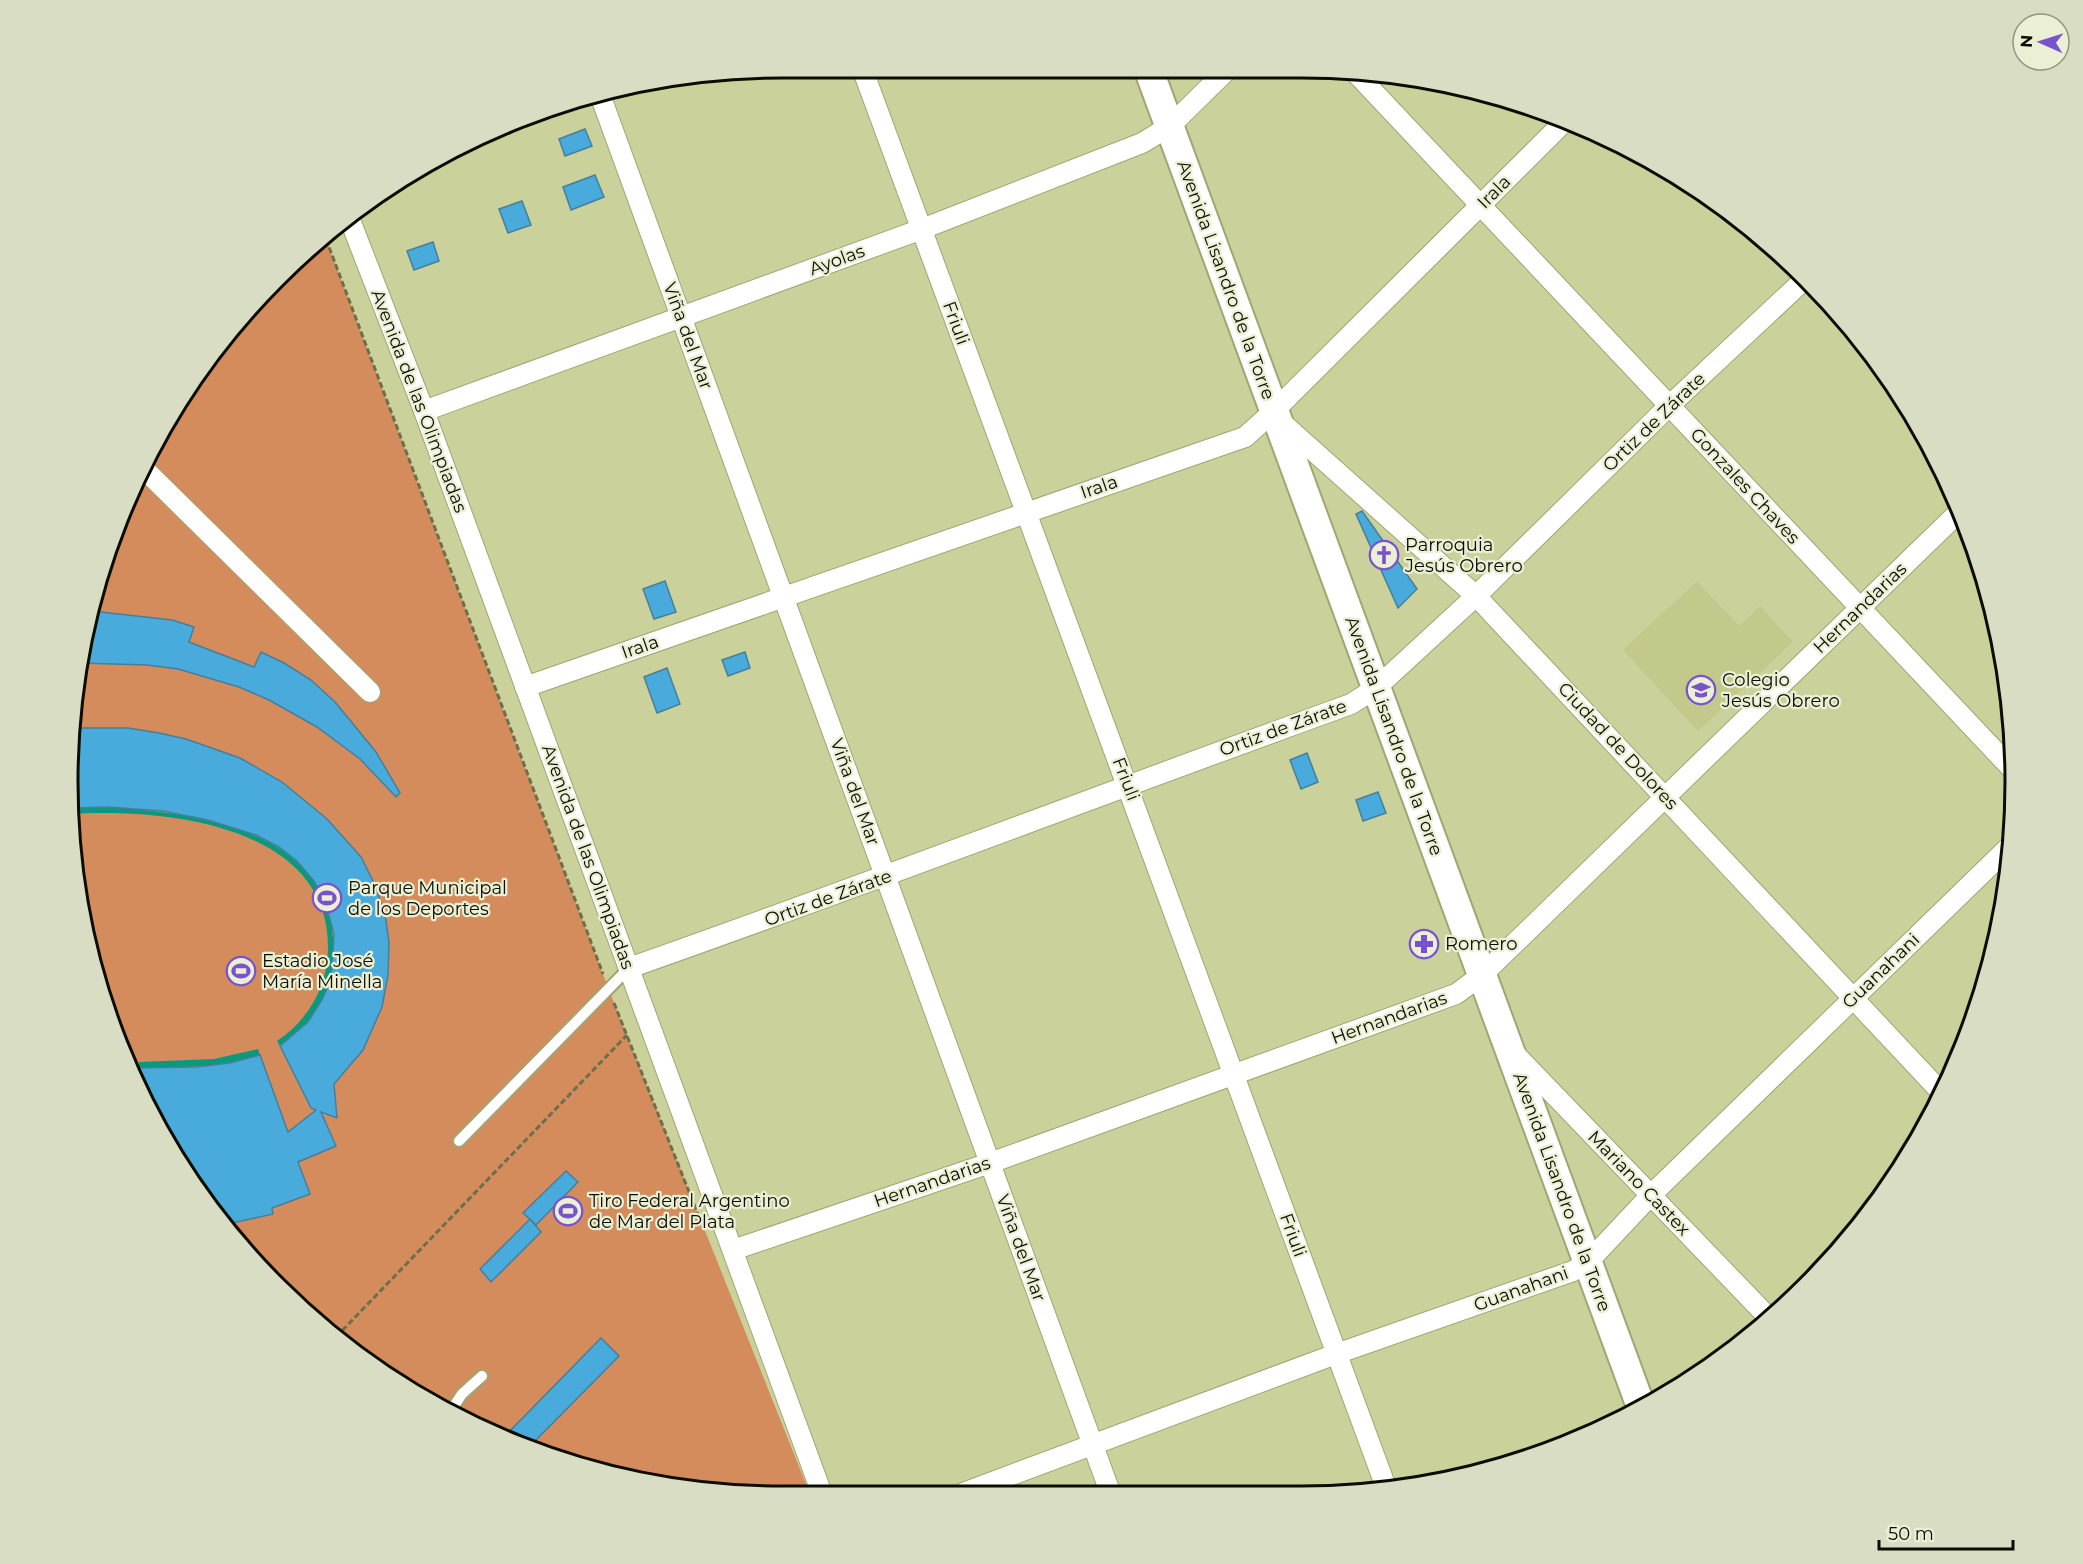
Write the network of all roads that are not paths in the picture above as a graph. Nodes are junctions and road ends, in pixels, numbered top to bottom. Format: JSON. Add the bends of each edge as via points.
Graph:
{"nodes":[{"id":1,"x":866,"y":78,"type":"edge"},
{"id":2,"x":1151,"y":78,"type":"edge"},
{"id":3,"x":1219,"y":78,"type":"edge"},
{"id":4,"x":1364,"y":81,"type":"edge"},
{"id":5,"x":602,"y":101,"type":"edge"},
{"id":6,"x":1170,"y":126,"type":"junction"},
{"id":7,"x":1558,"y":127,"type":"edge"},
{"id":8,"x":1480,"y":205,"type":"junction"},
{"id":9,"x":352,"y":224,"type":"edge"},
{"id":10,"x":922,"y":229,"type":"junction"},
{"id":11,"x":1799,"y":284,"type":"edge"},
{"id":12,"x":682,"y":318,"type":"junction"},
{"id":13,"x":1669,"y":406,"type":"junction"},
{"id":14,"x":424,"y":411,"type":"junction"},
{"id":15,"x":1276,"y":415,"type":"junction"},
{"id":16,"x":149,"y":474,"type":"edge"},
{"id":17,"x":1025,"y":513,"type":"junction"},
{"id":18,"x":1953,"y":518,"type":"edge"},
{"id":19,"x":783,"y":596,"type":"junction"},
{"id":20,"x":1476,"y":596,"type":"junction"},
{"id":21,"x":1860,"y":608,"type":"junction"},
{"id":22,"x":525,"y":687,"type":"junction"},
{"id":23,"x":1376,"y":688,"type":"junction"},
{"id":24,"x":370,"y":692,"type":"dead end"},
{"id":25,"x":2004,"y":761,"type":"edge"},
{"id":26,"x":1128,"y":784,"type":"junction"},
{"id":27,"x":1666,"y":797,"type":"junction"},
{"id":28,"x":2001,"y":855,"type":"edge"},
{"id":29,"x":886,"y":877,"type":"junction"},
{"id":30,"x":629,"y":968,"type":"junction"},
{"id":31,"x":1482,"y":975,"type":"junction"},
{"id":32,"x":1854,"y":997,"type":"junction"},
{"id":33,"x":1509,"y":1048,"type":"junction"},
{"id":34,"x":1235,"y":1073,"type":"junction"},
{"id":35,"x":1935,"y":1086,"type":"edge"},
{"id":36,"x":459,"y":1141,"type":"dead end"},
{"id":37,"x":990,"y":1163,"type":"junction"},
{"id":38,"x":1651,"y":1195,"type":"junction"},
{"id":39,"x":733,"y":1250,"type":"junction"},
{"id":40,"x":1588,"y":1262,"type":"junction"},
{"id":41,"x":1764,"y":1312,"type":"edge"},
{"id":42,"x":1336,"y":1354,"type":"junction"},
{"id":43,"x":482,"y":1376,"type":"dead end"},
{"id":44,"x":1638,"y":1400,"type":"edge"},
{"id":45,"x":455,"y":1405,"type":"edge"},
{"id":46,"x":1094,"y":1446,"type":"junction"},
{"id":47,"x":1384,"y":1481,"type":"edge"},
{"id":48,"x":819,"y":1486,"type":"edge"},
{"id":49,"x":983,"y":1486,"type":"edge"},
{"id":50,"x":1108,"y":1486,"type":"edge"}],
"edges":[{"from":1,"to":10,"type":"street","name":"Friuli"},
{"from":2,"to":6,"type":"street","name":"Avenida Lisandro de la Torre"},
{"from":3,"to":6,"type":"street","name":"Ayolas"},
{"from":4,"to":8,"type":"street","name":"Gonzales Chaves"},
{"from":5,"to":12,"type":"street","name":"Viña del Mar"},
{"from":6,"to":10,"type":"street","name":"Ayolas","via":[[1142,143]]},
{"from":6,"to":15,"type":"street","name":"Avenida Lisandro de la Torre"},
{"from":7,"to":8,"type":"street","name":"Irala"},
{"from":8,"to":13,"type":"street","name":"Gonzales Chaves"},
{"from":8,"to":15,"type":"street","name":"Irala"},
{"from":9,"to":14,"type":"street","name":"Avenida de las Olimpiadas"},
{"from":10,"to":12,"type":"street","name":"Ayolas"},
{"from":10,"to":17,"type":"street","name":"Friuli"},
{"from":11,"to":13,"type":"street","name":"Ortiz de Zárate"},
{"from":12,"to":14,"type":"street","name":"Ayolas"},
{"from":12,"to":19,"type":"street","name":"Viña del Mar"},
{"from":13,"to":20,"type":"street","name":"Ortiz de Zárate"},
{"from":13,"to":21,"type":"street","name":"Gonzales Chaves"},
{"from":14,"to":22,"type":"street","name":"Avenida de las Olimpiadas"},
{"from":15,"to":17,"type":"street","name":"Irala","via":[[1245,437]]},
{"from":15,"to":20,"type":"street","name":"Ciudad de Dolores"},
{"from":15,"to":23,"type":"street","name":"Avenida Lisandro de la Torre"},
{"from":16,"to":24,"type":"street"},
{"from":17,"to":19,"type":"street","name":"Irala"},
{"from":17,"to":26,"type":"street","name":"Friuli"},
{"from":18,"to":21,"type":"street","name":"Hernandarias"},
{"from":19,"to":22,"type":"street","name":"Irala"},
{"from":19,"to":29,"type":"street","name":"Viña del Mar"},
{"from":20,"to":23,"type":"street","name":"Ortiz de Zárate"},
{"from":20,"to":27,"type":"street","name":"Ciudad de Dolores"},
{"from":21,"to":25,"type":"street","name":"Gonzales Chaves"},
{"from":21,"to":27,"type":"street","name":"Hernandarias"},
{"from":22,"to":30,"type":"street","name":"Avenida de las Olimpiadas"},
{"from":23,"to":26,"type":"street","name":"Ortiz de Zárate","via":[[1351,704]]},
{"from":23,"to":31,"type":"street","name":"Avenida Lisandro de la Torre"},
{"from":26,"to":29,"type":"street","name":"Ortiz de Zárate"},
{"from":26,"to":34,"type":"street","name":"Friuli"},
{"from":27,"to":31,"type":"street","name":"Hernandarias"},
{"from":27,"to":32,"type":"street","name":"Ciudad de Dolores"},
{"from":28,"to":32,"type":"street","name":"Guanahani"},
{"from":29,"to":30,"type":"street","name":"Ortiz de Zárate"},
{"from":29,"to":37,"type":"street","name":"Viña del Mar"},
{"from":30,"to":36,"type":"lane"},
{"from":30,"to":39,"type":"street","name":"Avenida de las Olimpiadas"},
{"from":31,"to":33,"type":"street","name":"Avenida Lisandro de la Torre"},
{"from":31,"to":34,"type":"street","name":"Hernandarias","via":[[1456,994]]},
{"from":32,"to":35,"type":"street","name":"Ciudad de Dolores"},
{"from":32,"to":38,"type":"street","name":"Guanahani"},
{"from":33,"to":38,"type":"street","name":"Mariano Castex"},
{"from":33,"to":40,"type":"street","name":"Avenida Lisandro de la Torre"},
{"from":34,"to":37,"type":"street","name":"Hernandarias"},
{"from":34,"to":42,"type":"street","name":"Friuli"},
{"from":37,"to":39,"type":"street","name":"Hernandarias"},
{"from":37,"to":46,"type":"street","name":"Viña del Mar"},
{"from":38,"to":40,"type":"street","name":"Guanahani"},
{"from":38,"to":41,"type":"street","name":"Mariano Castex"},
{"from":39,"to":48,"type":"street","name":"Avenida de las Olimpiadas"},
{"from":40,"to":42,"type":"street","name":"Guanahani","via":[[1573,1271]]},
{"from":40,"to":44,"type":"street","name":"Avenida Lisandro de la Torre"},
{"from":42,"to":46,"type":"street","name":"Guanahani"},
{"from":42,"to":47,"type":"street","name":"Friuli"},
{"from":43,"to":45,"type":"lane"},
{"from":46,"to":49,"type":"street","name":"Guanahani"},
{"from":46,"to":50,"type":"street","name":"Viña del Mar"}]}
